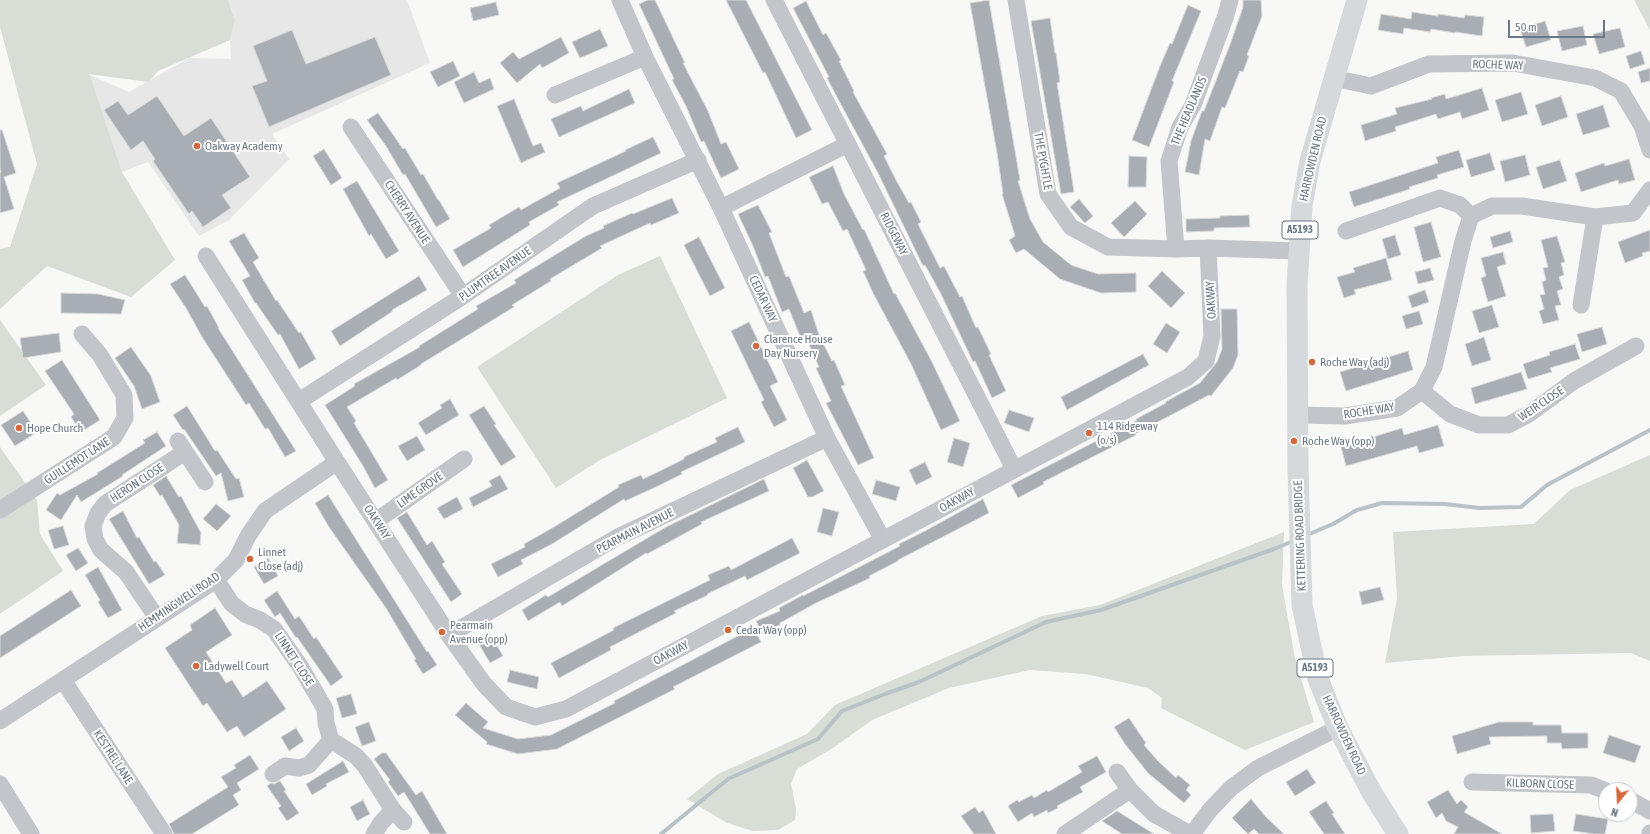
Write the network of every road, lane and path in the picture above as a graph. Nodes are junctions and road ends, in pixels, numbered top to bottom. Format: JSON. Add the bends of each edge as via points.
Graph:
{"nodes":[{"id":1,"x":620,"y":0,"type":"edge"},
{"id":2,"x":774,"y":0,"type":"edge"},
{"id":3,"x":1016,"y":0,"type":"edge"},
{"id":4,"x":1230,"y":0,"type":"edge"},
{"id":5,"x":1357,"y":0,"type":"edge"},
{"id":6,"x":645,"y":57,"type":"junction"},
{"id":7,"x":1333,"y":78,"type":"junction"},
{"id":8,"x":555,"y":95,"type":"dead end"},
{"id":9,"x":351,"y":127,"type":"dead end"},
{"id":10,"x":848,"y":144,"type":"junction"},
{"id":11,"x":1650,"y":150,"type":"edge"},
{"id":12,"x":698,"y":160,"type":"junction"},
{"id":13,"x":1650,"y":190,"type":"edge"},
{"id":14,"x":721,"y":208,"type":"junction"},
{"id":15,"x":1471,"y":216,"type":"junction"},
{"id":16,"x":1594,"y":217,"type":"junction"},
{"id":17,"x":1346,"y":231,"type":"dead end"},
{"id":18,"x":1208,"y":248,"type":"junction"},
{"id":19,"x":1176,"y":249,"type":"junction"},
{"id":20,"x":1299,"y":251,"type":"junction"},
{"id":21,"x":206,"y":256,"type":"dead end"},
{"id":22,"x":462,"y":296,"type":"junction"},
{"id":23,"x":1581,"y":305,"type":"dead end"},
{"id":24,"x":82,"y":334,"type":"dead end"},
{"id":25,"x":1636,"y":346,"type":"dead end"},
{"id":26,"x":1422,"y":391,"type":"junction"},
{"id":27,"x":299,"y":401,"type":"junction"},
{"id":28,"x":1297,"y":415,"type":"junction"},
{"id":29,"x":826,"y":438,"type":"junction"},
{"id":30,"x":464,"y":459,"type":"dead end"},
{"id":31,"x":337,"y":462,"type":"junction"},
{"id":32,"x":1298,"y":467,"type":"joint"},
{"id":33,"x":1014,"y":469,"type":"junction"},
{"id":34,"x":205,"y":482,"type":"dead end"},
{"id":35,"x":0,"y":510,"type":"edge"},
{"id":36,"x":376,"y":521,"type":"junction"},
{"id":37,"x":883,"y":540,"type":"junction"},
{"id":38,"x":216,"y":580,"type":"junction"},
{"id":39,"x":1302,"y":605,"type":"joint"},
{"id":40,"x":156,"y":618,"type":"junction"},
{"id":41,"x":449,"y":635,"type":"junction"},
{"id":42,"x":63,"y":680,"type":"junction"},
{"id":43,"x":0,"y":721,"type":"edge"},
{"id":44,"x":1338,"y":728,"type":"junction"},
{"id":45,"x":331,"y":740,"type":"junction"},
{"id":46,"x":1117,"y":772,"type":"dead end"},
{"id":47,"x":273,"y":774,"type":"dead end"},
{"id":48,"x":1472,"y":782,"type":"dead end"},
{"id":49,"x":0,"y":784,"type":"edge"},
{"id":50,"x":1598,"y":788,"type":"edge"},
{"id":51,"x":1130,"y":790,"type":"junction"},
{"id":52,"x":1638,"y":804,"type":"edge"},
{"id":53,"x":1650,"y":811,"type":"edge"},
{"id":54,"x":31,"y":834,"type":"edge"},
{"id":55,"x":164,"y":834,"type":"edge"},
{"id":56,"x":374,"y":834,"type":"edge"},
{"id":57,"x":1065,"y":834,"type":"edge"},
{"id":58,"x":1192,"y":834,"type":"edge"},
{"id":59,"x":1398,"y":834,"type":"edge"}],
"edges":[{"from":1,"to":6,"type":"street","name":"CEDAR WAY"},
{"from":2,"to":10,"type":"street","name":"RIDGEWAY"},
{"from":3,"to":19,"type":"street","name":"THE PYGHTLE","via":[[1048,194],[1071,227],[1108,247]]},
{"from":4,"to":19,"type":"street","name":"THE HEADLANDS","via":[[1193,105],[1180,127],[1169,160]]},
{"from":5,"to":7,"type":"main road","name":"HARROWDEN ROAD","number":"A5193"},
{"from":6,"to":8,"type":"street"},
{"from":6,"to":12,"type":"street","name":"CEDAR WAY"},
{"from":7,"to":11,"type":"street","name":"ROCHE WAY","via":[[1371,86],[1429,64],[1512,63],[1595,78],[1621,91],[1642,126]]},
{"from":7,"to":20,"type":"main road","name":"HARROWDEN ROAD","number":"A5193","via":[[1310,161],[1302,206]]},
{"from":9,"to":22,"type":"street","name":"CHERRY AVENUE"},
{"from":10,"to":14,"type":"street"},
{"from":10,"to":33,"type":"street","name":"RIDGEWAY"},
{"from":12,"to":14,"type":"street","name":"CEDAR WAY"},
{"from":12,"to":22,"type":"street","name":"PLUMTREE AVENUE","via":[[594,206]]},
{"from":13,"to":16,"type":"street","via":[[1633,213]]},
{"from":14,"to":29,"type":"street","name":"CEDAR WAY"},
{"from":15,"to":16,"type":"street","via":[[1492,206],[1522,206]]},
{"from":15,"to":17,"type":"street","via":[[1460,205],[1440,198]]},
{"from":15,"to":26,"type":"street","name":"ROCHE WAY","via":[[1434,367]]},
{"from":16,"to":23,"type":"street"},
{"from":18,"to":19,"type":"street","name":"THE PYGHTLE"},
{"from":18,"to":20,"type":"street","name":"THE PYGHTLE"},
{"from":18,"to":33,"type":"street","name":"OAKWAY","via":[[1212,336],[1206,361],[1188,376]]},
{"from":20,"to":28,"type":"main road","name":"HARROWDEN ROAD","number":"A5193"},
{"from":21,"to":27,"type":"street","name":"OAKWAY"},
{"from":22,"to":27,"type":"street","name":"PLUMTREE AVENUE"},
{"from":24,"to":35,"type":"street","name":"GUILLEMOT LANE","via":[[100,355],[124,395],[125,418],[114,437]]},
{"from":25,"to":26,"type":"street","name":"WEIR CLOSE","via":[[1574,381],[1529,414],[1508,425],[1479,425],[1450,414]]},
{"from":26,"to":28,"type":"street","name":"ROCHE WAY","via":[[1397,408],[1345,416]]},
{"from":27,"to":31,"type":"street","name":"OAKWAY"},
{"from":28,"to":32,"type":"main road","name":"HARROWDEN ROAD","number":"A5193"},
{"from":29,"to":37,"type":"street","name":"CEDAR WAY"},
{"from":29,"to":41,"type":"street","name":"PEARMAIN AVENUE","via":[[616,538]]},
{"from":30,"to":36,"type":"street","name":"LIME GROVE"},
{"from":31,"to":36,"type":"street","name":"OAKWAY"},
{"from":31,"to":38,"type":"street","name":"HEMMINGWELL ROAD","via":[[265,511],[236,560]]},
{"from":32,"to":39,"type":"main road","name":"KETTERING ROAD BRIDGE","number":"A5193"},
{"from":33,"to":37,"type":"street","name":"OAKWAY"},
{"from":34,"to":40,"type":"street","name":"HERON CLOSE","via":[[182,446],[106,504],[98,513],[94,526],[95,539],[101,550],[126,572]]},
{"from":36,"to":41,"type":"street","name":"OAKWAY"},
{"from":37,"to":41,"type":"street","name":"OAKWAY","via":[[566,709],[535,717],[506,707],[484,684]]},
{"from":38,"to":40,"type":"street","name":"HEMMINGWELL ROAD"},
{"from":38,"to":45,"type":"street","name":"LINNET CLOSE","via":[[232,604],[274,629],[300,666],[325,709]]},
{"from":39,"to":44,"type":"main road","name":"HARROWDEN ROAD","number":"A5193","via":[[1318,679]]},
{"from":40,"to":42,"type":"street","name":"HEMMINGWELL ROAD"},
{"from":42,"to":43,"type":"street","name":"HEMMINGWELL ROAD"},
{"from":42,"to":55,"type":"street","name":"KESTREL LANE"},
{"from":44,"to":58,"type":"street","via":[[1258,768],[1231,788]]},
{"from":44,"to":59,"type":"main road","name":"HARROWDEN ROAD","number":"A5193","via":[[1372,793]]},
{"from":45,"to":47,"type":"street","via":[[309,765],[299,768],[285,766]]},
{"from":45,"to":56,"type":"street","via":[[356,756],[365,766],[399,816],[380,823]]},
{"from":46,"to":51,"type":"street"},
{"from":48,"to":50,"type":"street","name":"KILBORN CLOSE","via":[[1591,785]]},
{"from":49,"to":54,"type":"street"},
{"from":51,"to":57,"type":"street"},
{"from":51,"to":58,"type":"street","via":[[1154,814]]},
{"from":52,"to":53,"type":"street"}]}
